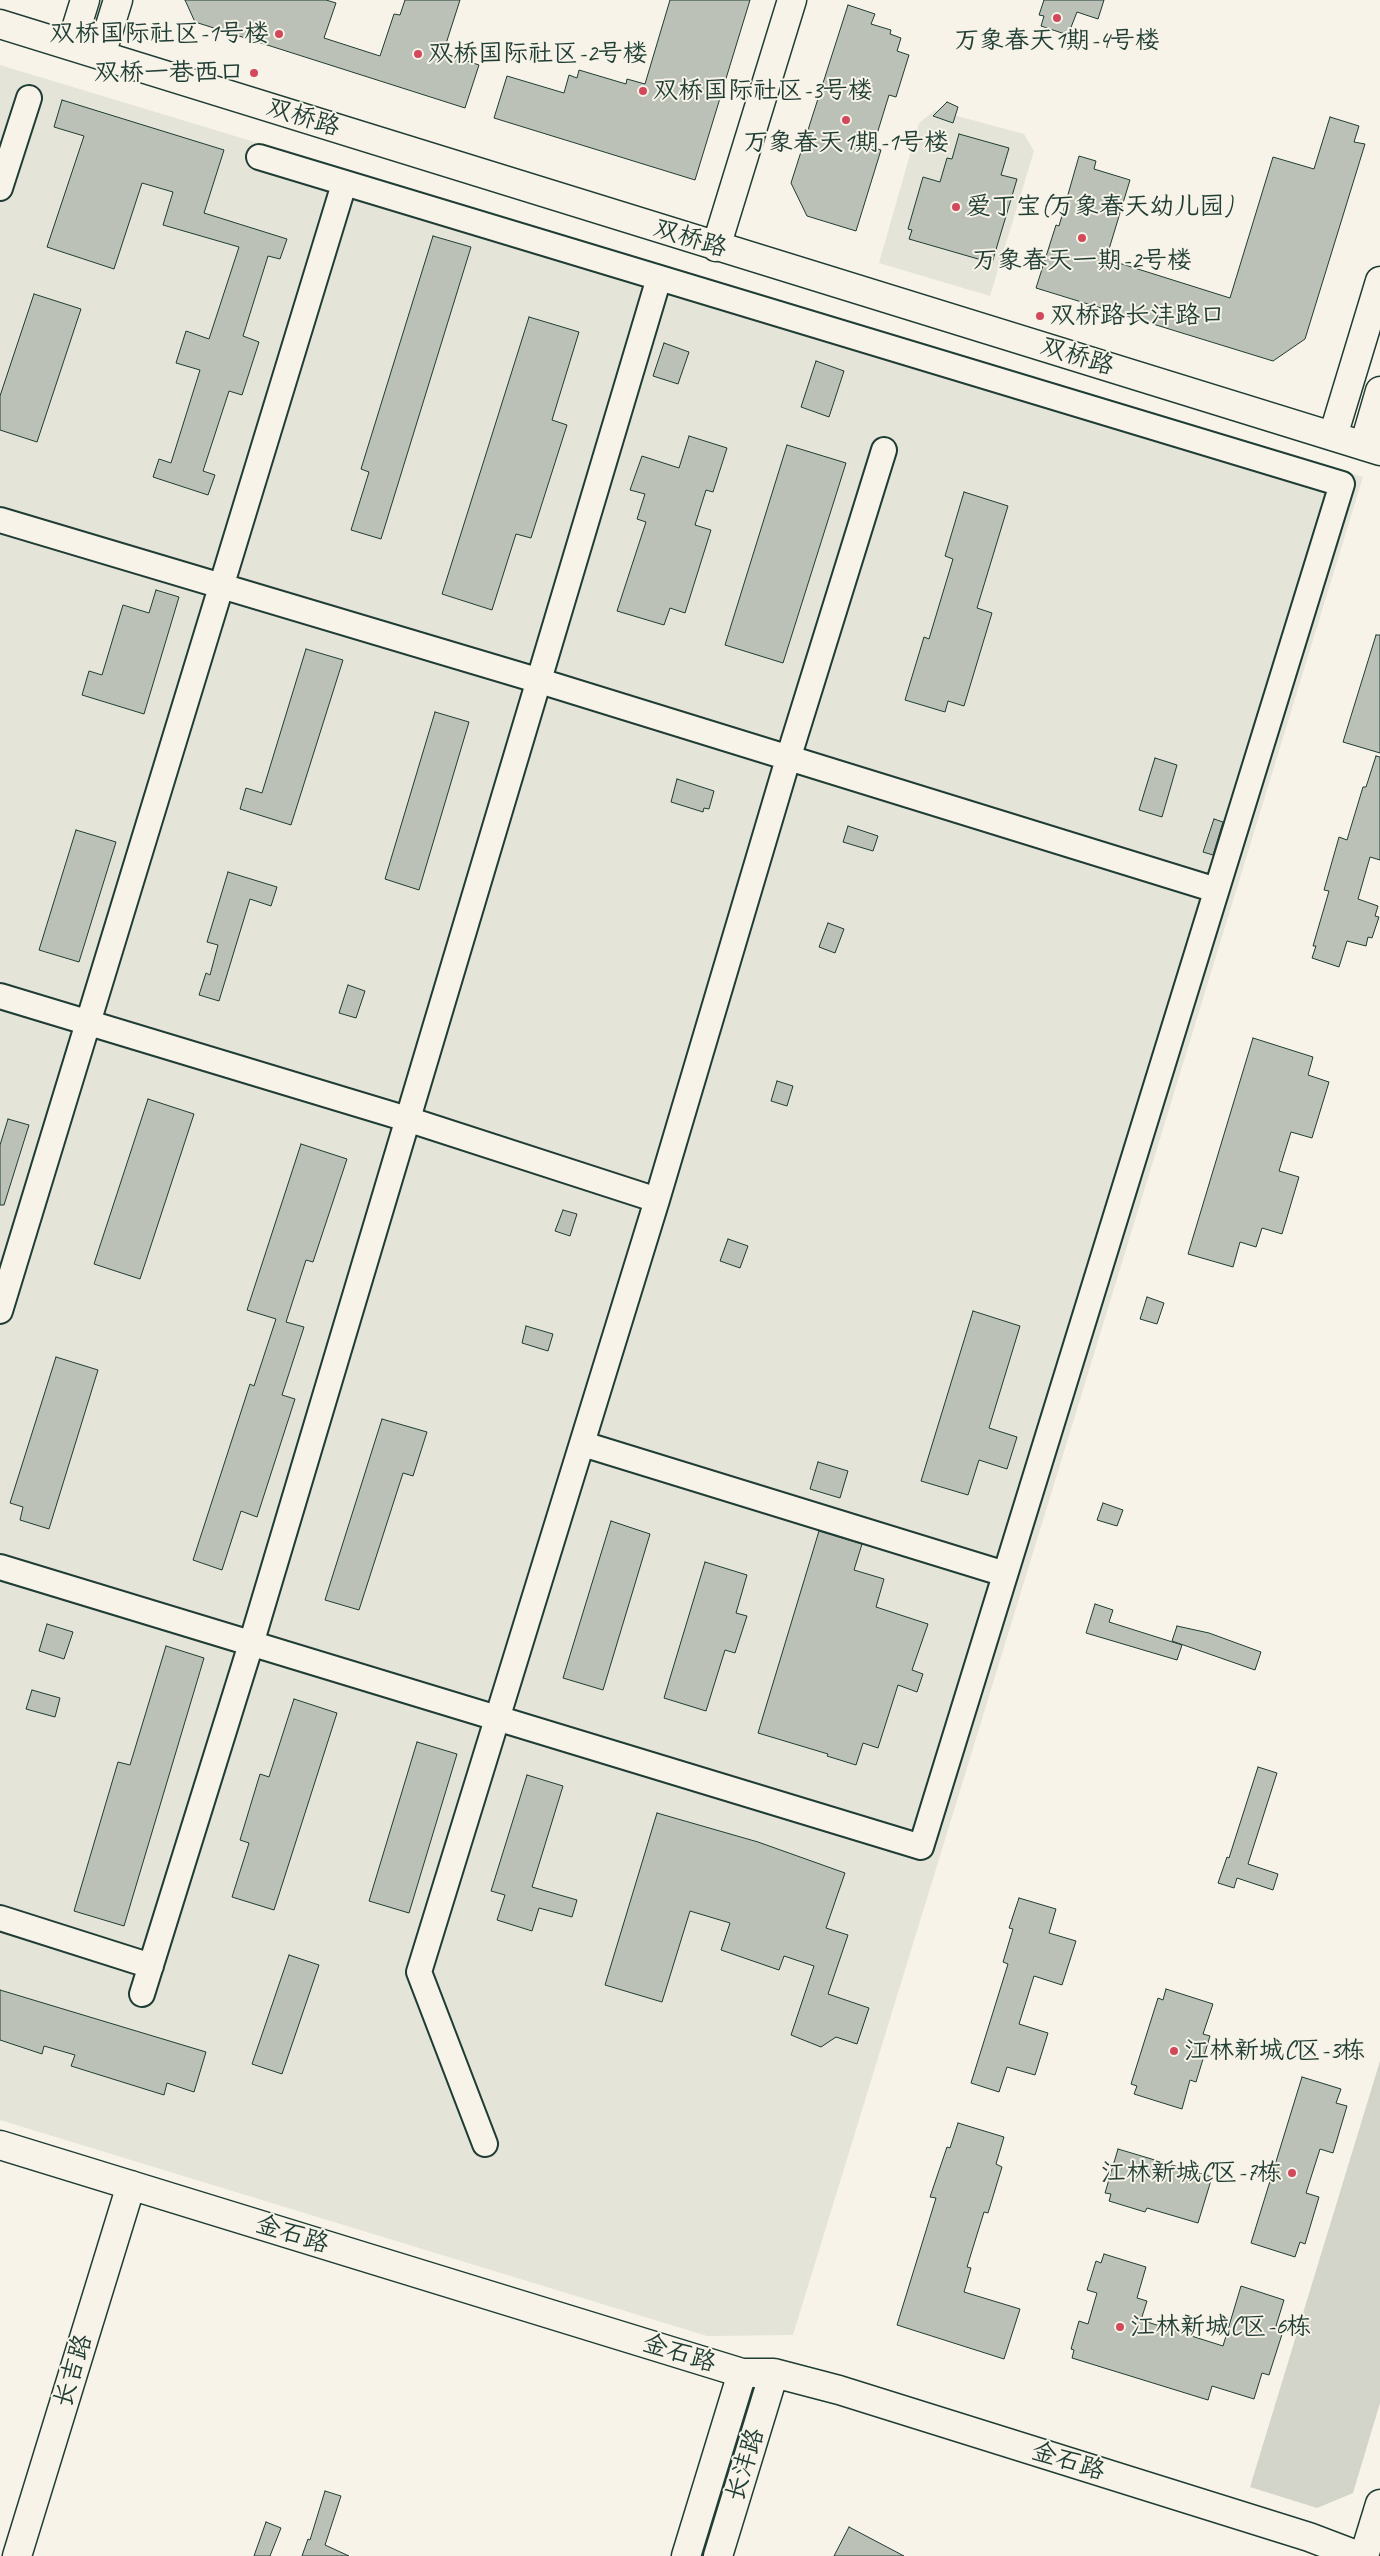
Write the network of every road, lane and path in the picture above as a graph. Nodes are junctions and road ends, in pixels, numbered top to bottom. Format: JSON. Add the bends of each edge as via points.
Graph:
{"nodes":[{"id":1,"x":85,"y":0,"type":"edge"},
{"id":2,"x":118,"y":0,"type":"edge"},
{"id":3,"x":792,"y":0,"type":"edge"},
{"id":4,"x":0,"y":24,"type":"edge"},
{"id":5,"x":71,"y":45,"type":"junction"},
{"id":6,"x":101,"y":55,"type":"junction"},
{"id":7,"x":29,"y":98,"type":"dead end"},
{"id":8,"x":259,"y":157,"type":"dead end"},
{"id":9,"x":344,"y":184,"type":"junction"},
{"id":10,"x":0,"y":188,"type":"edge"},
{"id":11,"x":716,"y":247,"type":"junction"},
{"id":12,"x":658,"y":278,"type":"junction"},
{"id":13,"x":1380,"y":281,"type":"edge"},
{"id":14,"x":1380,"y":391,"type":"edge"},
{"id":15,"x":1333,"y":436,"type":"junction"},
{"id":16,"x":1372,"y":448,"type":"edge"},
{"id":17,"x":884,"y":450,"type":"dead end"},
{"id":18,"x":0,"y":520,"type":"edge"},
{"id":19,"x":220,"y":584,"type":"junction"},
{"id":20,"x":540,"y":681,"type":"junction"},
{"id":21,"x":788,"y":759,"type":"junction"},
{"id":22,"x":1216,"y":890,"type":"junction"},
{"id":23,"x":0,"y":996,"type":"edge"},
{"id":24,"x":88,"y":1022,"type":"junction"},
{"id":25,"x":407,"y":1119,"type":"junction"},
{"id":26,"x":657,"y":1200,"type":"junction"},
{"id":27,"x":0,"y":1311,"type":"edge"},
{"id":28,"x":583,"y":1444,"type":"junction"},
{"id":29,"x":0,"y":1567,"type":"edge"},
{"id":30,"x":1005,"y":1574,"type":"junction"},
{"id":31,"x":251,"y":1644,"type":"junction"},
{"id":32,"x":498,"y":1720,"type":"junction"},
{"id":33,"x":0,"y":1918,"type":"edge"},
{"id":34,"x":150,"y":1966,"type":"junction"},
{"id":35,"x":142,"y":1994,"type":"dead end"},
{"id":36,"x":485,"y":2144,"type":"dead end"},
{"id":37,"x":0,"y":2145,"type":"edge"},
{"id":38,"x":131,"y":2185,"type":"junction"},
{"id":39,"x":774,"y":2373,"type":"junction"},
{"id":40,"x":742,"y":2374,"type":"junction"},
{"id":41,"x":1380,"y":2504,"type":"edge"},
{"id":42,"x":17,"y":2556,"type":"edge"},
{"id":43,"x":686,"y":2556,"type":"edge"},
{"id":44,"x":718,"y":2556,"type":"edge"},
{"id":45,"x":1359,"y":2556,"type":"edge"},
{"id":46,"x":1364,"y":2556,"type":"edge"}],
"edges":[{"from":1,"to":5,"type":"main road"},
{"from":2,"to":6,"type":"main road"},
{"from":3,"to":11,"type":"main road"},
{"from":4,"to":5,"type":"main road","name":"双桥路"},
{"from":5,"to":6,"type":"main road","name":"双桥路"},
{"from":6,"to":11,"type":"main road","name":"双桥路"},
{"from":7,"to":10,"type":"street"},
{"from":8,"to":9,"type":"street"},
{"from":9,"to":12,"type":"street"},
{"from":9,"to":19,"type":"street"},
{"from":11,"to":15,"type":"main road","name":"双桥路"},
{"from":12,"to":20,"type":"street"},
{"from":12,"to":22,"type":"street","via":[[1342,484]]},
{"from":13,"to":15,"type":"main road"},
{"from":14,"to":16,"type":"main road"},
{"from":15,"to":16,"type":"main road","name":"双桥路"},
{"from":17,"to":21,"type":"street"},
{"from":18,"to":19,"type":"street"},
{"from":19,"to":20,"type":"street"},
{"from":19,"to":24,"type":"street"},
{"from":20,"to":21,"type":"street"},
{"from":20,"to":25,"type":"street"},
{"from":21,"to":22,"type":"street"},
{"from":21,"to":26,"type":"street"},
{"from":22,"to":30,"type":"street"},
{"from":23,"to":24,"type":"street"},
{"from":24,"to":25,"type":"street"},
{"from":24,"to":27,"type":"street"},
{"from":25,"to":26,"type":"street"},
{"from":25,"to":31,"type":"street"},
{"from":26,"to":28,"type":"street"},
{"from":28,"to":30,"type":"street"},
{"from":28,"to":32,"type":"street"},
{"from":29,"to":31,"type":"street"},
{"from":30,"to":32,"type":"street","via":[[921,1848]]},
{"from":31,"to":32,"type":"street"},
{"from":31,"to":34,"type":"street"},
{"from":32,"to":36,"type":"street","via":[[419,1972]]},
{"from":33,"to":34,"type":"street"},
{"from":34,"to":35,"type":"street"},
{"from":37,"to":38,"type":"main road","name":"金石路"},
{"from":38,"to":40,"type":"main road","name":"金石路"},
{"from":38,"to":42,"type":"main road","name":"长吉路"},
{"from":39,"to":40,"type":"main road","name":"金石路"},
{"from":39,"to":44,"type":"main road","name":"长沣路"},
{"from":39,"to":45,"type":"main road","name":"金石路","via":[[838,2390]]},
{"from":40,"to":43,"type":"main road","name":"长沣路"},
{"from":41,"to":46,"type":"main road"}]}
